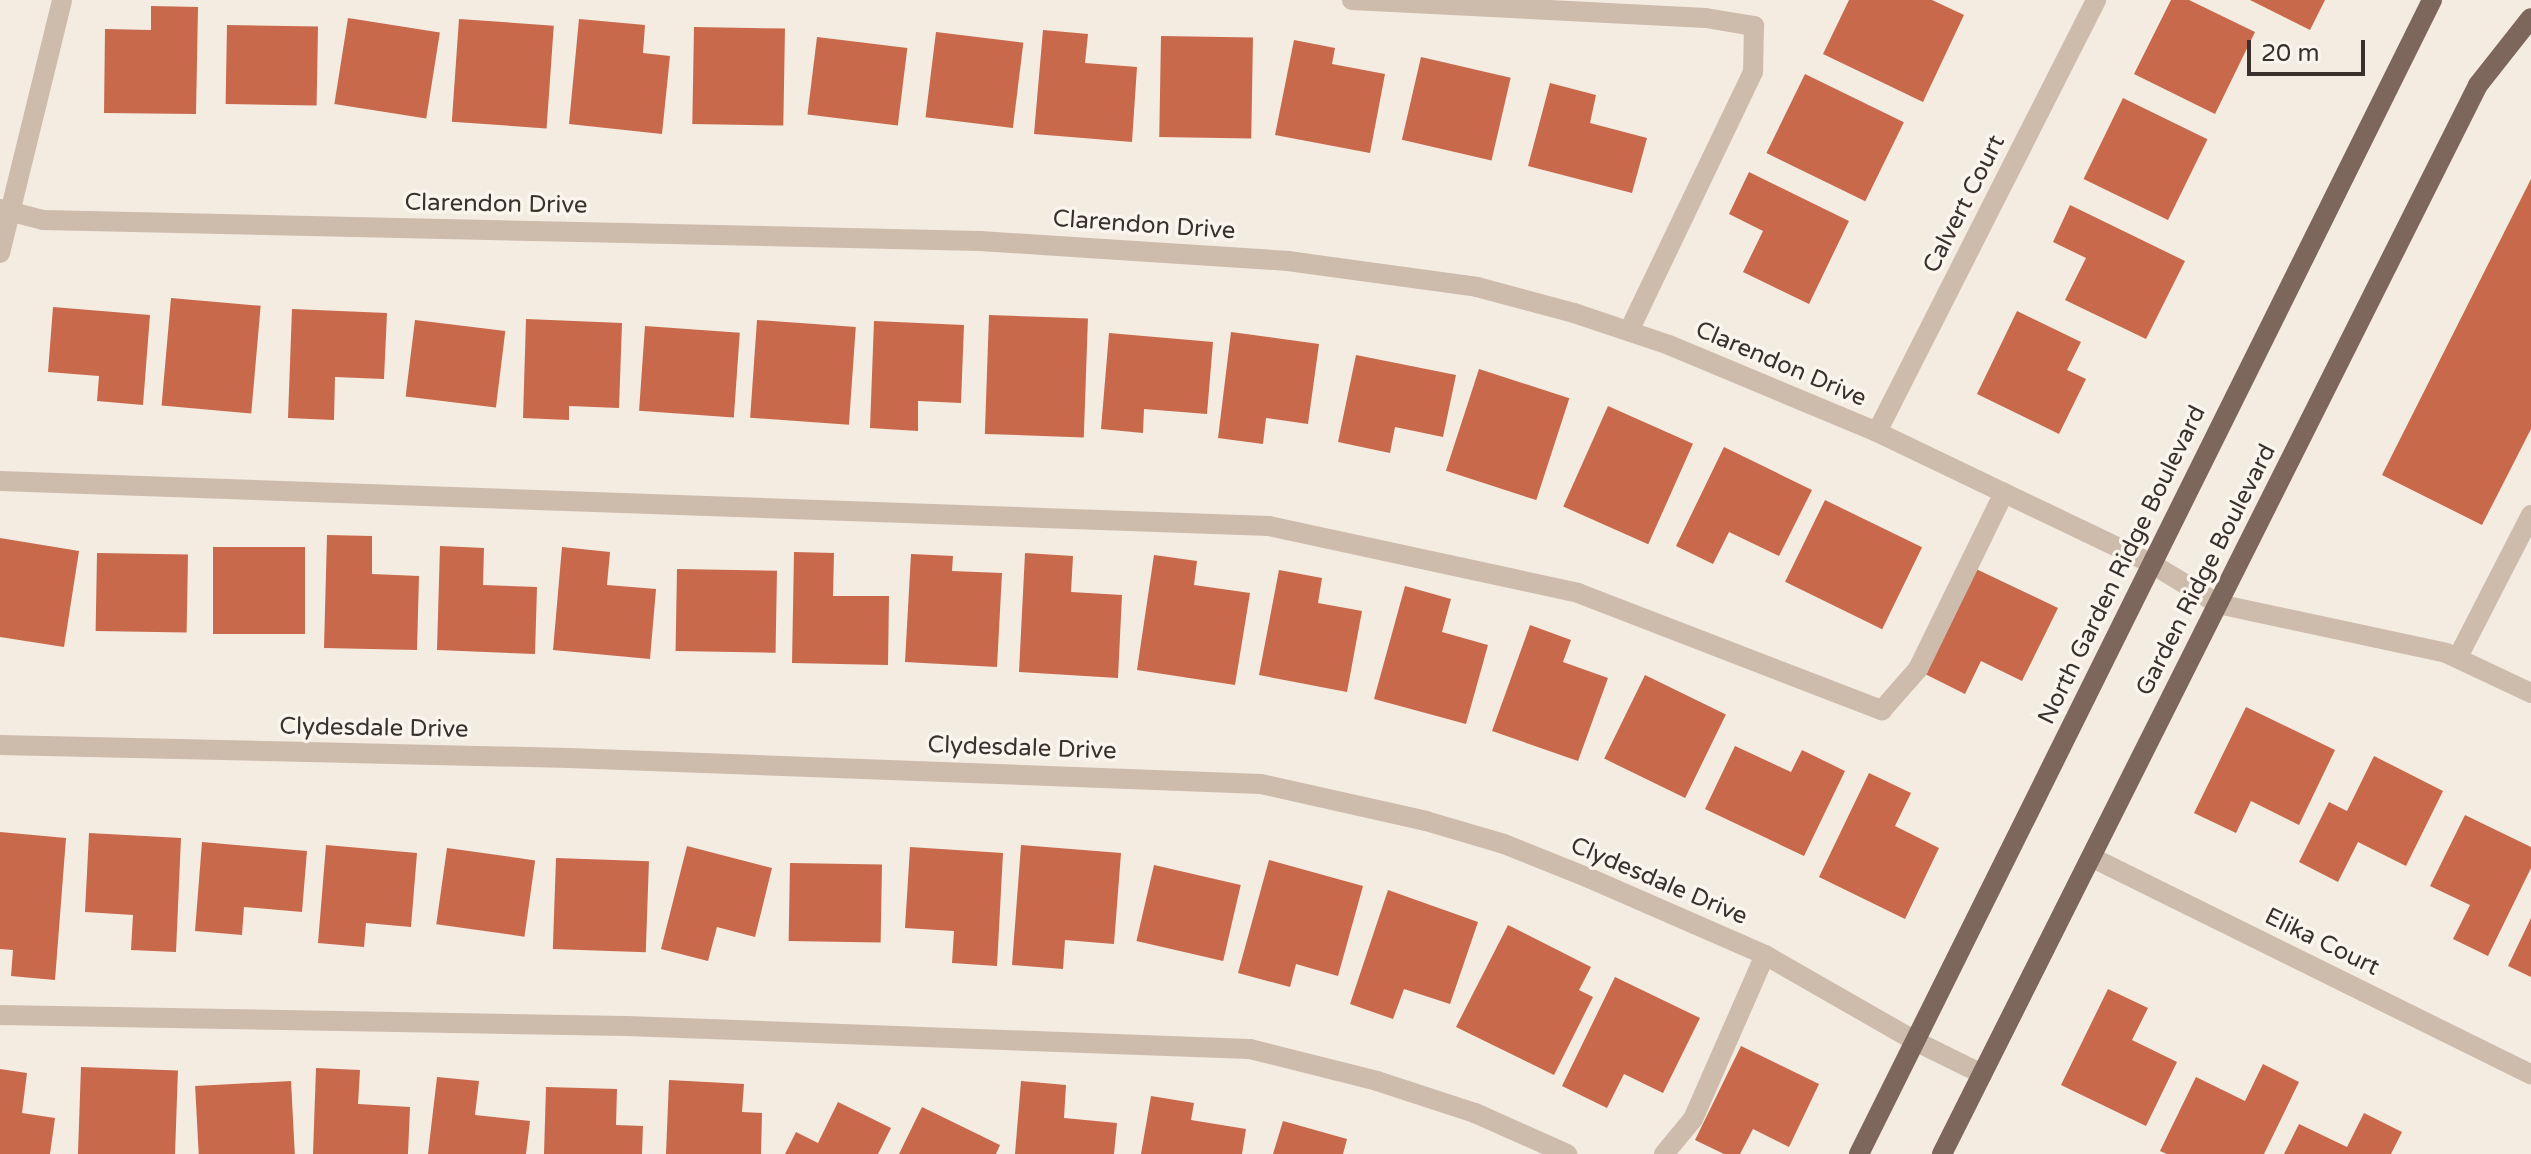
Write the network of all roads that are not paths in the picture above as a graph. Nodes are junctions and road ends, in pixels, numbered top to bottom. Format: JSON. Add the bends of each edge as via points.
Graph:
{"nodes":[{"id":1,"x":62,"y":0,"type":"edge"},
{"id":2,"x":1352,"y":0,"type":"edge"},
{"id":3,"x":2096,"y":0,"type":"edge"},
{"id":4,"x":2432,"y":0,"type":"edge"},
{"id":5,"x":2531,"y":18,"type":"edge"},
{"id":6,"x":5,"y":210,"type":"edge"},
{"id":7,"x":0,"y":253,"type":"edge"},
{"id":8,"x":1629,"y":331,"type":"junction"},
{"id":9,"x":1877,"y":432,"type":"junction"},
{"id":10,"x":0,"y":481,"type":"edge"},
{"id":11,"x":2004,"y":493,"type":"junction"},
{"id":12,"x":2531,"y":515,"type":"edge"},
{"id":13,"x":2152,"y":564,"type":"junction"},
{"id":14,"x":2218,"y":604,"type":"junction"},
{"id":15,"x":2458,"y":657,"type":"junction"},
{"id":16,"x":2531,"y":693,"type":"edge"},
{"id":17,"x":0,"y":745,"type":"edge"},
{"id":18,"x":2091,"y":857,"type":"junction"},
{"id":19,"x":1765,"y":955,"type":"junction"},
{"id":20,"x":0,"y":1015,"type":"edge"},
{"id":21,"x":1915,"y":1041,"type":"junction"},
{"id":22,"x":1982,"y":1074,"type":"junction"},
{"id":23,"x":2531,"y":1074,"type":"edge"},
{"id":24,"x":1567,"y":1154,"type":"edge"},
{"id":25,"x":1664,"y":1154,"type":"edge"},
{"id":26,"x":1859,"y":1154,"type":"edge"},
{"id":27,"x":1942,"y":1154,"type":"edge"}],
"edges":[{"from":1,"to":6,"type":"street"},
{"from":2,"to":8,"type":"street","via":[[1706,18],[1754,26],[1753,72]]},
{"from":3,"to":9,"type":"street","name":"Calvert Court"},
{"from":4,"to":13,"type":"main road","name":"North Garden Ridge Boulevard"},
{"from":5,"to":14,"type":"main road","name":"Garden Ridge Boulevard","via":[[2478,85]]},
{"from":6,"to":7,"type":"street"},
{"from":6,"to":8,"type":"street","name":"Clarendon Drive","via":[[43,220],[980,241],[1288,261],[1477,287]]},
{"from":8,"to":9,"type":"street","name":"Clarendon Drive"},
{"from":9,"to":11,"type":"street","name":"Clarendon Drive"},
{"from":10,"to":11,"type":"street","via":[[1269,526],[1578,593],[1882,710],[1918,669]]},
{"from":11,"to":13,"type":"street","name":"Clarendon Drive"},
{"from":12,"to":15,"type":"street"},
{"from":13,"to":14,"type":"street","name":"Clarendon Drive"},
{"from":13,"to":21,"type":"main road","name":"North Garden Ridge Boulevard"},
{"from":14,"to":15,"type":"street","name":"Clarendon Drive"},
{"from":14,"to":18,"type":"main road","name":"Garden Ridge Boulevard"},
{"from":15,"to":16,"type":"street","name":"Clarendon Drive"},
{"from":17,"to":19,"type":"street","name":"Clydesdale Drive","via":[[569,758],[1261,784],[1412,817],[1504,844]]},
{"from":18,"to":22,"type":"main road","name":"Garden Ridge Boulevard"},
{"from":18,"to":23,"type":"street","name":"Elika Court"},
{"from":19,"to":21,"type":"street","name":"Clydesdale Drive"},
{"from":19,"to":25,"type":"street","via":[[1693,1119]]},
{"from":20,"to":24,"type":"street","via":[[626,1026],[1250,1049],[1433,1099]]},
{"from":21,"to":22,"type":"street","name":"Clydesdale Drive"},
{"from":21,"to":26,"type":"main road","name":"North Garden Ridge Boulevard"},
{"from":22,"to":27,"type":"main road","name":"Garden Ridge Boulevard"}]}
